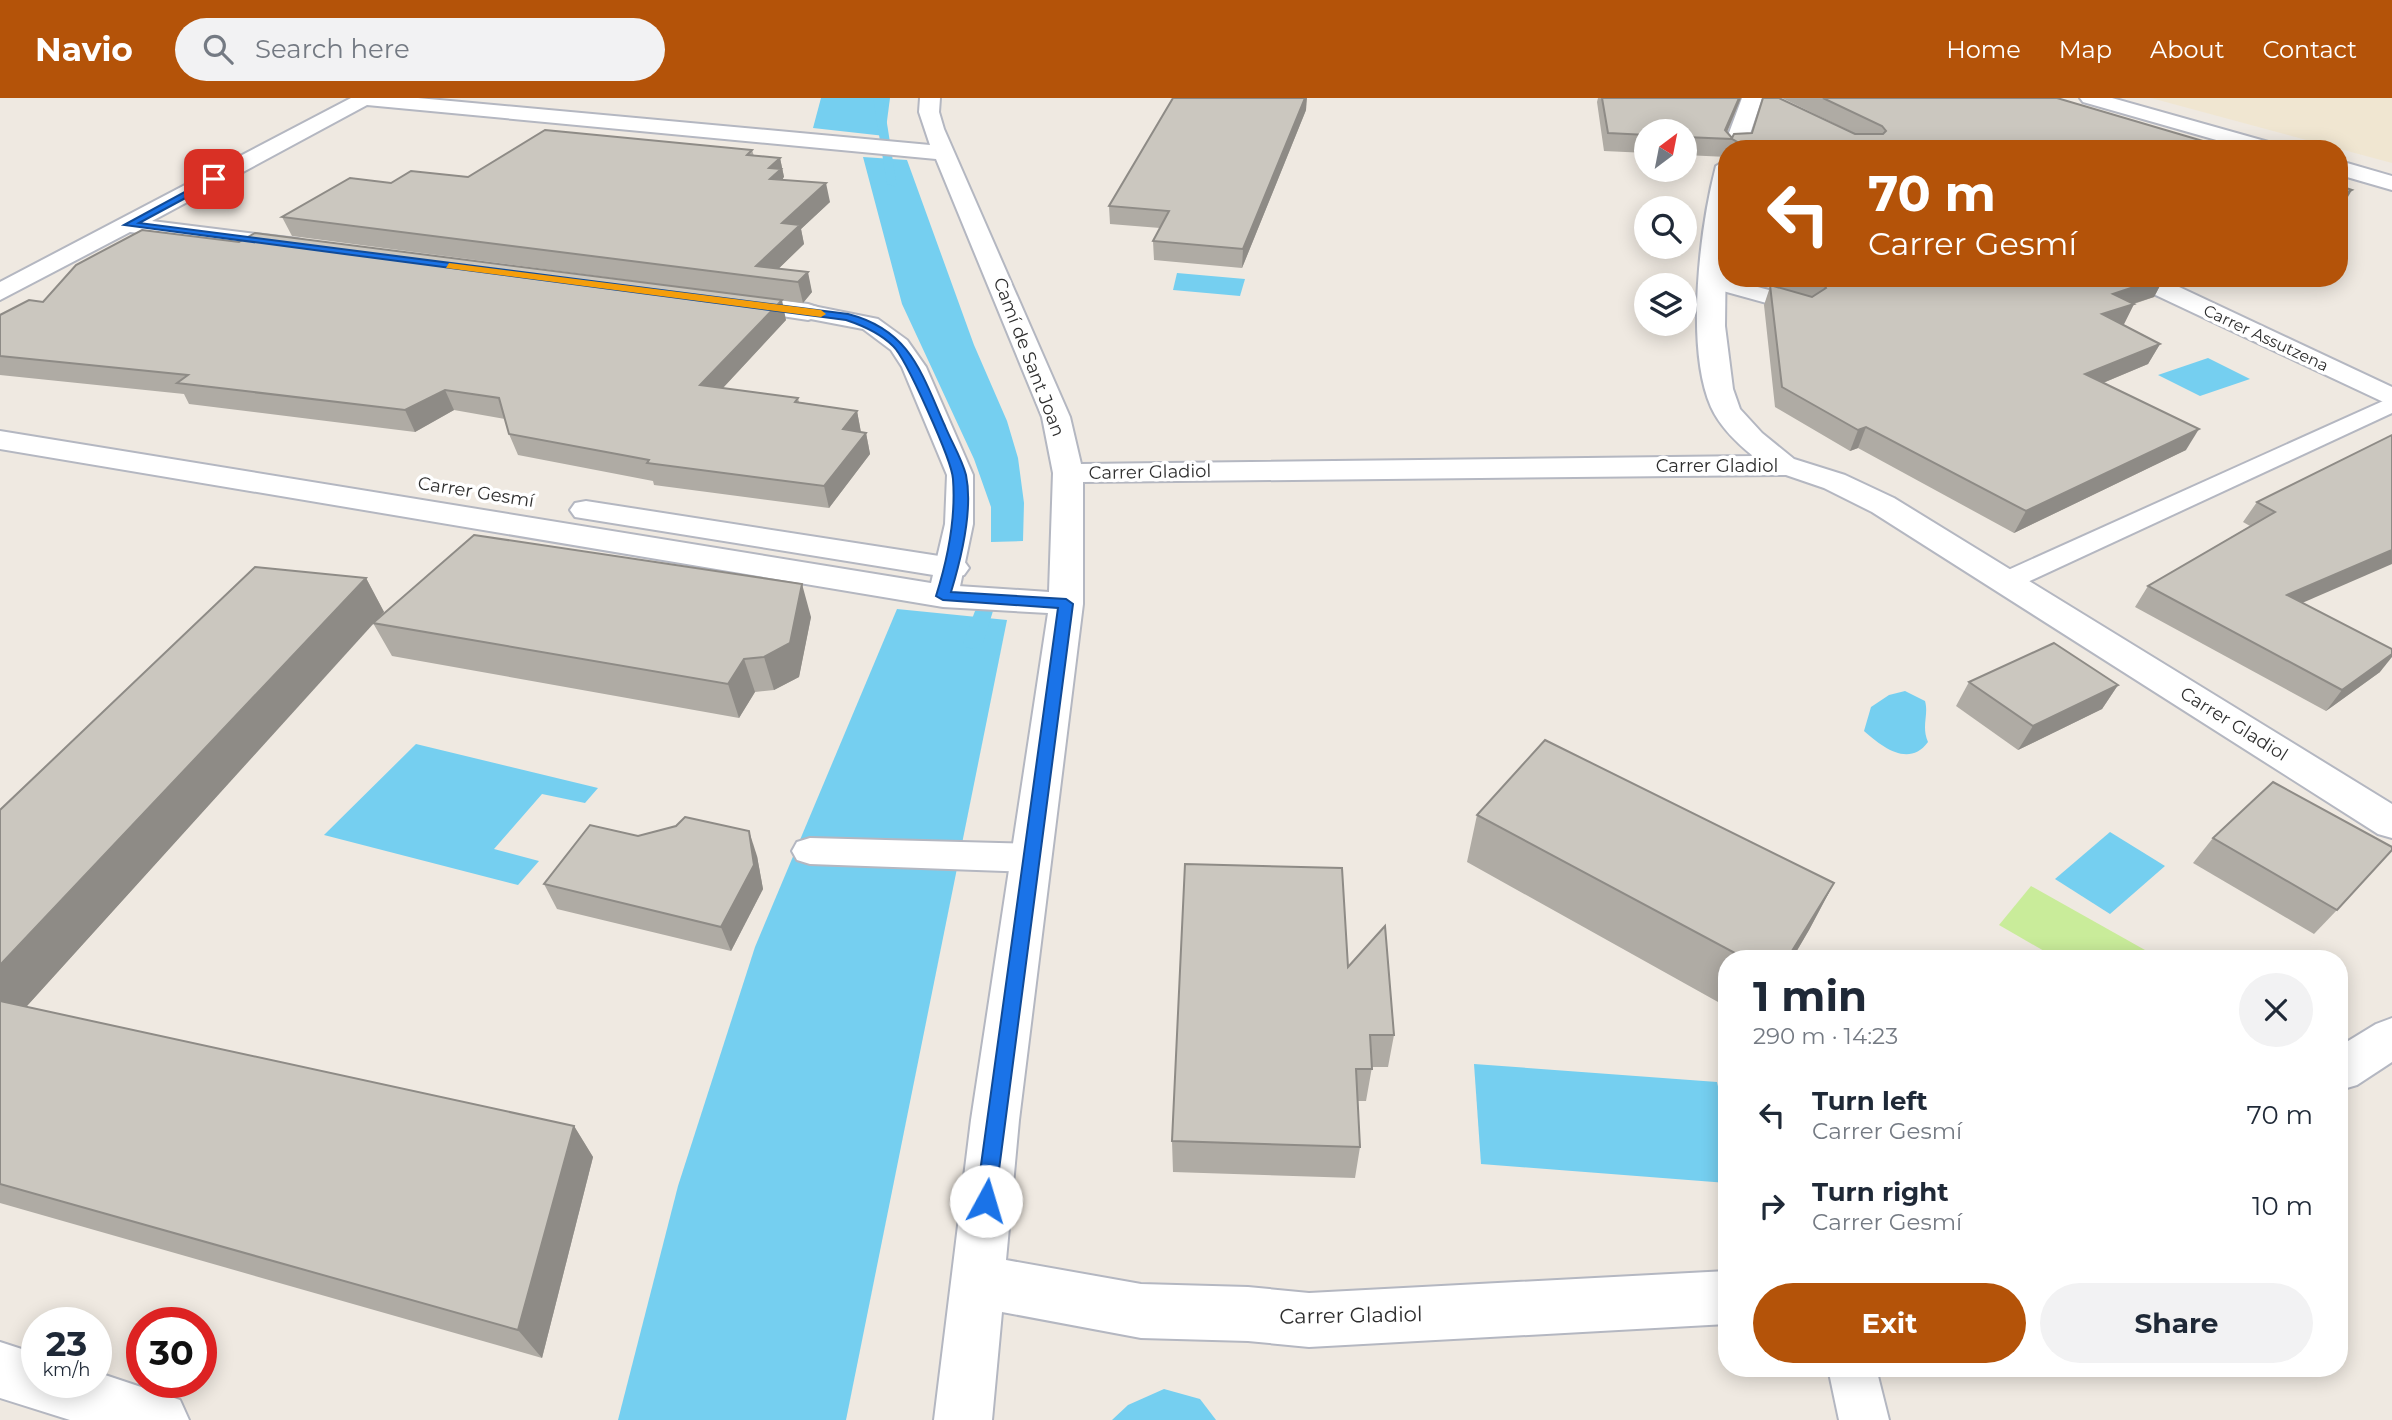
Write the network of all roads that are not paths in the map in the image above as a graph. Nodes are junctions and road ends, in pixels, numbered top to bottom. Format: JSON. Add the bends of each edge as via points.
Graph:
{"nodes":[{"id":1,"x":365,"y":98,"type":"edge"},
{"id":2,"x":930,"y":98,"type":"edge"},
{"id":3,"x":2090,"y":98,"type":"edge"},
{"id":4,"x":1761,"y":100,"type":"edge"},
{"id":5,"x":1739,"y":140,"type":"edge"},
{"id":6,"x":2240,"y":140,"type":"edge"},
{"id":7,"x":944,"y":153,"type":"junction"},
{"id":8,"x":2348,"y":170,"type":"edge"},
{"id":9,"x":2392,"y":183,"type":"edge"},
{"id":10,"x":1718,"y":208,"type":"edge"},
{"id":11,"x":129,"y":225,"type":"junction"},
{"id":12,"x":323,"y":250,"type":"edge"},
{"id":13,"x":1713,"y":281,"type":"junction"},
{"id":14,"x":1718,"y":282,"type":"edge"},
{"id":15,"x":1734,"y":287,"type":"edge"},
{"id":16,"x":2158,"y":287,"type":"edge"},
{"id":17,"x":0,"y":292,"type":"edge"},
{"id":18,"x":711,"y":299,"type":"edge"},
{"id":19,"x":1806,"y":307,"type":"edge"},
{"id":20,"x":808,"y":312,"type":"joint"},
{"id":21,"x":2392,"y":398,"type":"edge"},
{"id":22,"x":2392,"y":404,"type":"edge"},
{"id":23,"x":0,"y":416,"type":"edge"},
{"id":24,"x":0,"y":440,"type":"edge"},
{"id":25,"x":1783,"y":465,"type":"junction"},
{"id":26,"x":1068,"y":473,"type":"junction"},
{"id":27,"x":2007,"y":581,"type":"junction"},
{"id":28,"x":953,"y":587,"type":"junction"},
{"id":29,"x":1066,"y":604,"type":"junction"},
{"id":30,"x":2392,"y":823,"type":"edge"},
{"id":31,"x":810,"y":851,"type":"dead end"},
{"id":32,"x":1033,"y":858,"type":"junction"},
{"id":33,"x":2392,"y":1038,"type":"edge"},
{"id":34,"x":2348,"y":1065,"type":"edge"},
{"id":35,"x":978,"y":1281,"type":"junction"},
{"id":36,"x":1718,"y":1298,"type":"edge"},
{"id":37,"x":0,"y":1370,"type":"edge"},
{"id":38,"x":21,"y":1377,"type":"edge"},
{"id":39,"x":1854,"y":1377,"type":"edge"},
{"id":40,"x":89,"y":1398,"type":"edge"},
{"id":41,"x":160,"y":1420,"type":"edge"},
{"id":42,"x":963,"y":1420,"type":"edge"},
{"id":43,"x":1864,"y":1420,"type":"edge"}],
"edges":[{"from":1,"to":7,"type":"street"},
{"from":1,"to":11,"type":"street"},
{"from":2,"to":7,"type":"street","name":"Camí de Sant Joan","via":[[929,112]]},
{"from":3,"to":6,"type":"street"},
{"from":4,"to":5,"type":"street"},
{"from":7,"to":26,"type":"street","name":"Camí de Sant Joan","via":[[1056,417]]},
{"from":8,"to":9,"type":"street"},
{"from":10,"to":13,"type":"street"},
{"from":11,"to":12,"type":"street"},
{"from":11,"to":17,"type":"street"},
{"from":13,"to":14,"type":"lane"},
{"from":13,"to":25,"type":"street","via":[[1717,387],[1741,429]]},
{"from":15,"to":19,"type":"lane"},
{"from":16,"to":21,"type":"street","name":"Carrer Assutzena"},
{"from":18,"to":20,"type":"street"},
{"from":20,"to":28,"type":"lane","via":[[870,324],[899,345],[914,367],[960,475]]},
{"from":22,"to":27,"type":"lane"},
{"from":23,"to":28,"type":"street","name":"Carrer Gesmí"},
{"from":24,"to":28,"type":"street","name":"Carrer Gesmí"},
{"from":25,"to":26,"type":"street","name":"Carrer Gladiol"},
{"from":25,"to":27,"type":"street","name":"Carrer Gladiol","via":[[1855,489]]},
{"from":26,"to":29,"type":"street","name":"Camí de Sant Joan"},
{"from":27,"to":30,"type":"street","name":"Carrer Gladiol"},
{"from":28,"to":29,"type":"street","name":"Carrer Gesmí","via":[[1008,602]]},
{"from":29,"to":32,"type":"street","name":"Camí de Sant Joan"},
{"from":31,"to":32,"type":"lane"},
{"from":32,"to":35,"type":"street","name":"Camí de Sant Joan","via":[[995,1120]]},
{"from":33,"to":34,"type":"street"},
{"from":35,"to":36,"type":"street","name":"Carrer Gladiol","via":[[1141,1311],[1309,1320]]},
{"from":35,"to":42,"type":"street","name":"Camí de Sant Joan"},
{"from":37,"to":38,"type":"street"},
{"from":39,"to":43,"type":"lane"},
{"from":40,"to":41,"type":"street"}]}
